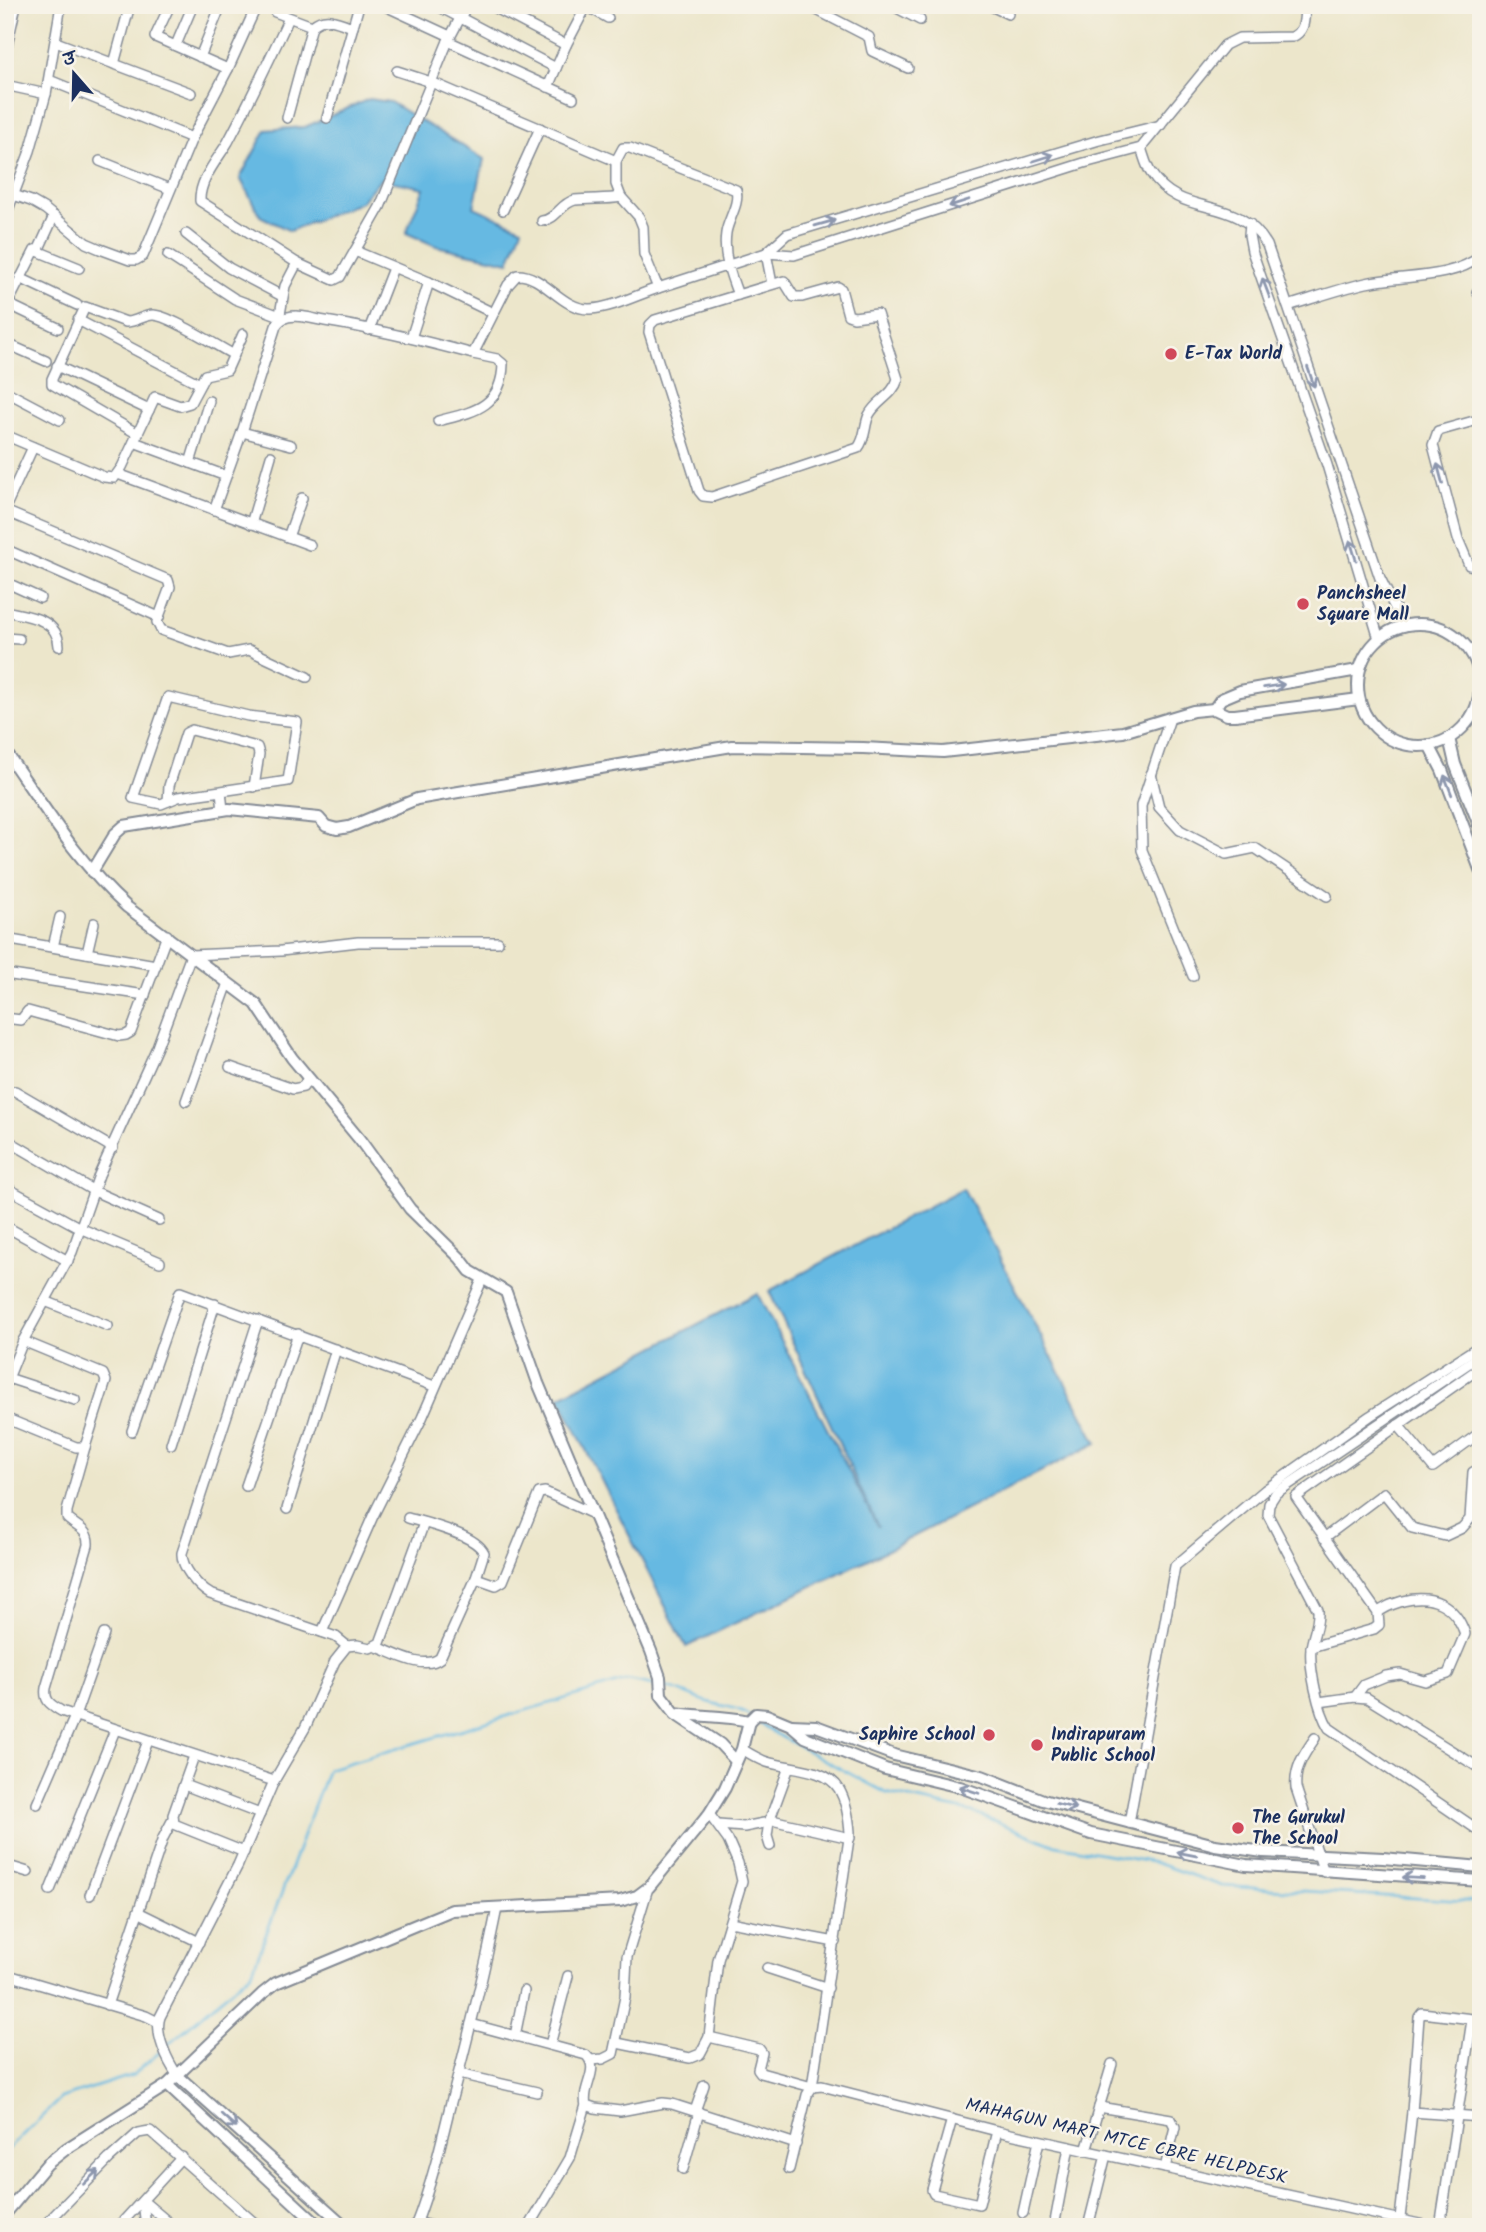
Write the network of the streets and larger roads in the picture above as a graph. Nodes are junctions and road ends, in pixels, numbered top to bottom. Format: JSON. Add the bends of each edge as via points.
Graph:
{"nodes":[{"id":1,"x":16,"y":5,"type":"edge"},
{"id":2,"x":61,"y":5,"type":"edge"},
{"id":3,"x":130,"y":5,"type":"edge"},
{"id":4,"x":170,"y":5,"type":"edge"},
{"id":5,"x":193,"y":5,"type":"edge"},
{"id":6,"x":221,"y":5,"type":"edge"},
{"id":7,"x":257,"y":5,"type":"edge"},
{"id":8,"x":271,"y":5,"type":"edge"},
{"id":9,"x":359,"y":5,"type":"edge"},
{"id":10,"x":383,"y":5,"type":"edge"},
{"id":11,"x":436,"y":5,"type":"edge"},
{"id":12,"x":467,"y":5,"type":"edge"},
{"id":13,"x":491,"y":5,"type":"edge"},
{"id":14,"x":807,"y":5,"type":"edge"},
{"id":15,"x":891,"y":5,"type":"edge"},
{"id":16,"x":989,"y":5,"type":"edge"},
{"id":17,"x":1305,"y":5,"type":"edge"},
{"id":18,"x":587,"y":6,"type":"edge"},
{"id":19,"x":1008,"y":14,"type":"dead end"},
{"id":20,"x":461,"y":16,"type":"junction"},
{"id":21,"x":289,"y":18,"type":"junction"},
{"id":22,"x":608,"y":18,"type":"dead end"},
{"id":23,"x":919,"y":20,"type":"dead end"},
{"id":24,"x":312,"y":26,"type":"junction"},
{"id":25,"x":353,"y":27,"type":"junction"},
{"id":26,"x":449,"y":38,"type":"junction"},
{"id":27,"x":56,"y":42,"type":"junction"},
{"id":28,"x":176,"y":45,"type":"junction"},
{"id":29,"x":566,"y":45,"type":"junction"},
{"id":30,"x":5,"y":55,"type":"edge"},
{"id":31,"x":200,"y":57,"type":"junction"},
{"id":32,"x":114,"y":64,"type":"junction"},
{"id":33,"x":556,"y":68,"type":"junction"},
{"id":34,"x":908,"y":68,"type":"dead end"},
{"id":35,"x":228,"y":69,"type":"junction"},
{"id":36,"x":397,"y":71,"type":"dead end"},
{"id":37,"x":49,"y":80,"type":"junction"},
{"id":38,"x":431,"y":82,"type":"junction"},
{"id":39,"x":5,"y":85,"type":"edge"},
{"id":40,"x":548,"y":87,"type":"junction"},
{"id":41,"x":191,"y":93,"type":"dead end"},
{"id":42,"x":46,"y":94,"type":"junction"},
{"id":43,"x":573,"y":99,"type":"dead end"},
{"id":44,"x":287,"y":118,"type":"dead end"},
{"id":45,"x":327,"y":118,"type":"dead end"},
{"id":46,"x":1161,"y":125,"type":"junction"},
{"id":47,"x":540,"y":128,"type":"junction"},
{"id":48,"x":192,"y":138,"type":"junction"},
{"id":49,"x":1141,"y":148,"type":"junction"},
{"id":50,"x":100,"y":160,"type":"dead end"},
{"id":51,"x":616,"y":161,"type":"junction"},
{"id":52,"x":170,"y":190,"type":"junction"},
{"id":53,"x":10,"y":194,"type":"edge"},
{"id":54,"x":621,"y":197,"type":"junction"},
{"id":55,"x":503,"y":209,"type":"dead end"},
{"id":56,"x":54,"y":216,"type":"junction"},
{"id":57,"x":5,"y":218,"type":"edge"},
{"id":58,"x":542,"y":221,"type":"dead end"},
{"id":59,"x":1250,"y":224,"type":"junction"},
{"id":60,"x":186,"y":234,"type":"dead end"},
{"id":61,"x":38,"y":251,"type":"junction"},
{"id":62,"x":355,"y":251,"type":"junction"},
{"id":63,"x":766,"y":253,"type":"junction"},
{"id":64,"x":168,"y":255,"type":"dead end"},
{"id":65,"x":1481,"y":256,"type":"edge"},
{"id":66,"x":297,"y":263,"type":"junction"},
{"id":67,"x":727,"y":266,"type":"junction"},
{"id":68,"x":79,"y":268,"type":"dead end"},
{"id":69,"x":393,"y":268,"type":"junction"},
{"id":70,"x":20,"y":278,"type":"junction"},
{"id":71,"x":429,"y":282,"type":"junction"},
{"id":72,"x":772,"y":284,"type":"junction"},
{"id":73,"x":658,"y":288,"type":"junction"},
{"id":74,"x":738,"y":295,"type":"junction"},
{"id":75,"x":282,"y":296,"type":"junction"},
{"id":76,"x":77,"y":305,"type":"dead end"},
{"id":77,"x":1288,"y":306,"type":"junction"},
{"id":78,"x":6,"y":307,"type":"edge"},
{"id":79,"x":493,"y":313,"type":"junction"},
{"id":80,"x":279,"y":318,"type":"junction"},
{"id":81,"x":1292,"y":319,"type":"junction"},
{"id":82,"x":78,"y":320,"type":"junction"},
{"id":83,"x":1278,"y":323,"type":"junction"},
{"id":84,"x":58,"y":328,"type":"dead end"},
{"id":85,"x":369,"y":330,"type":"junction"},
{"id":86,"x":243,"y":334,"type":"dead end"},
{"id":87,"x":411,"y":338,"type":"junction"},
{"id":88,"x":5,"y":343,"type":"edge"},
{"id":89,"x":473,"y":354,"type":"junction"},
{"id":90,"x":234,"y":355,"type":"junction"},
{"id":91,"x":46,"y":361,"type":"dead end"},
{"id":92,"x":58,"y":366,"type":"junction"},
{"id":93,"x":200,"y":384,"type":"junction"},
{"id":94,"x":5,"y":391,"type":"edge"},
{"id":95,"x":209,"y":401,"type":"dead end"},
{"id":96,"x":149,"y":410,"type":"junction"},
{"id":97,"x":1481,"y":419,"type":"edge"},
{"id":98,"x":60,"y":420,"type":"dead end"},
{"id":99,"x":438,"y":421,"type":"dead end"},
{"id":100,"x":242,"y":432,"type":"junction"},
{"id":101,"x":5,"y":435,"type":"edge"},
{"id":102,"x":136,"y":438,"type":"junction"},
{"id":103,"x":291,"y":445,"type":"dead end"},
{"id":104,"x":33,"y":447,"type":"junction"},
{"id":105,"x":271,"y":456,"type":"dead end"},
{"id":106,"x":190,"y":463,"type":"junction"},
{"id":107,"x":118,"y":474,"type":"junction"},
{"id":108,"x":226,"y":476,"type":"junction"},
{"id":109,"x":302,"y":498,"type":"dead end"},
{"id":110,"x":5,"y":509,"type":"edge"},
{"id":111,"x":214,"y":510,"type":"junction"},
{"id":112,"x":251,"y":524,"type":"junction"},
{"id":113,"x":288,"y":537,"type":"junction"},
{"id":114,"x":310,"y":545,"type":"dead end"},
{"id":115,"x":5,"y":549,"type":"edge"},
{"id":116,"x":1481,"y":568,"type":"edge"},
{"id":117,"x":1380,"y":578,"type":"junction"},
{"id":118,"x":5,"y":582,"type":"edge"},
{"id":119,"x":1363,"y":583,"type":"junction"},
{"id":120,"x":40,"y":598,"type":"dead end"},
{"id":121,"x":5,"y":611,"type":"edge"},
{"id":122,"x":159,"y":617,"type":"junction"},
{"id":123,"x":1404,"y":626,"type":"junction"},
{"id":124,"x":5,"y":638,"type":"edge"},
{"id":125,"x":19,"y":639,"type":"dead end"},
{"id":126,"x":1379,"y":639,"type":"junction"},
{"id":127,"x":59,"y":646,"type":"dead end"},
{"id":128,"x":1478,"y":659,"type":"edge"},
{"id":129,"x":1358,"y":670,"type":"junction"},
{"id":130,"x":307,"y":677,"type":"dead end"},
{"id":131,"x":1481,"y":681,"type":"edge"},
{"id":132,"x":1359,"y":699,"type":"junction"},
{"id":133,"x":1213,"y":709,"type":"junction"},
{"id":134,"x":1170,"y":718,"type":"junction"},
{"id":135,"x":1450,"y":738,"type":"junction"},
{"id":136,"x":1429,"y":745,"type":"junction"},
{"id":137,"x":5,"y":751,"type":"edge"},
{"id":138,"x":1151,"y":773,"type":"junction"},
{"id":139,"x":254,"y":787,"type":"junction"},
{"id":140,"x":221,"y":792,"type":"junction"},
{"id":141,"x":168,"y":801,"type":"junction"},
{"id":142,"x":223,"y":810,"type":"junction"},
{"id":143,"x":1481,"y":830,"type":"edge"},
{"id":144,"x":92,"y":872,"type":"junction"},
{"id":145,"x":1481,"y":872,"type":"edge"},
{"id":146,"x":1327,"y":896,"type":"dead end"},
{"id":147,"x":60,"y":917,"type":"dead end"},
{"id":148,"x":94,"y":923,"type":"dead end"},
{"id":149,"x":167,"y":935,"type":"junction"},
{"id":150,"x":5,"y":939,"type":"edge"},
{"id":151,"x":498,"y":942,"type":"dead end"},
{"id":152,"x":53,"y":947,"type":"junction"},
{"id":153,"x":87,"y":953,"type":"junction"},
{"id":154,"x":191,"y":955,"type":"junction"},
{"id":155,"x":156,"y":965,"type":"junction"},
{"id":156,"x":5,"y":974,"type":"edge"},
{"id":157,"x":1193,"y":976,"type":"dead end"},
{"id":158,"x":228,"y":983,"type":"junction"},
{"id":159,"x":145,"y":995,"type":"junction"},
{"id":160,"x":5,"y":1018,"type":"edge"},
{"id":161,"x":230,"y":1067,"type":"dead end"},
{"id":162,"x":308,"y":1078,"type":"junction"},
{"id":163,"x":15,"y":1090,"type":"dead end"},
{"id":164,"x":186,"y":1101,"type":"dead end"},
{"id":165,"x":5,"y":1139,"type":"edge"},
{"id":166,"x":113,"y":1148,"type":"junction"},
{"id":167,"x":5,"y":1187,"type":"edge"},
{"id":168,"x":94,"y":1191,"type":"junction"},
{"id":169,"x":159,"y":1220,"type":"dead end"},
{"id":170,"x":5,"y":1226,"type":"edge"},
{"id":171,"x":82,"y":1229,"type":"junction"},
{"id":172,"x":68,"y":1261,"type":"junction"},
{"id":173,"x":160,"y":1262,"type":"dead end"},
{"id":174,"x":482,"y":1280,"type":"junction"},
{"id":175,"x":45,"y":1301,"type":"junction"},
{"id":176,"x":215,"y":1304,"type":"junction"},
{"id":177,"x":258,"y":1320,"type":"junction"},
{"id":178,"x":108,"y":1326,"type":"dead end"},
{"id":179,"x":298,"y":1335,"type":"junction"},
{"id":180,"x":23,"y":1341,"type":"junction"},
{"id":181,"x":1481,"y":1345,"type":"edge"},
{"id":182,"x":336,"y":1349,"type":"junction"},
{"id":183,"x":1481,"y":1355,"type":"edge"},
{"id":184,"x":1481,"y":1367,"type":"edge"},
{"id":185,"x":7,"y":1382,"type":"edge"},
{"id":186,"x":434,"y":1386,"type":"junction"},
{"id":187,"x":75,"y":1401,"type":"dead end"},
{"id":188,"x":5,"y":1418,"type":"edge"},
{"id":189,"x":1398,"y":1425,"type":"junction"},
{"id":190,"x":132,"y":1431,"type":"dead end"},
{"id":191,"x":1481,"y":1432,"type":"edge"},
{"id":192,"x":172,"y":1444,"type":"dead end"},
{"id":193,"x":85,"y":1447,"type":"junction"},
{"id":194,"x":1481,"y":1468,"type":"edge"},
{"id":195,"x":246,"y":1486,"type":"dead end"},
{"id":196,"x":287,"y":1509,"type":"dead end"},
{"id":197,"x":593,"y":1514,"type":"junction"},
{"id":198,"x":408,"y":1518,"type":"dead end"},
{"id":199,"x":424,"y":1523,"type":"junction"},
{"id":200,"x":1324,"y":1538,"type":"junction"},
{"id":201,"x":477,"y":1578,"type":"junction"},
{"id":202,"x":1378,"y":1613,"type":"junction"},
{"id":203,"x":322,"y":1632,"type":"junction"},
{"id":204,"x":104,"y":1634,"type":"dead end"},
{"id":205,"x":347,"y":1646,"type":"junction"},
{"id":206,"x":376,"y":1647,"type":"junction"},
{"id":207,"x":1311,"y":1647,"type":"junction"},
{"id":208,"x":1355,"y":1697,"type":"junction"},
{"id":209,"x":1320,"y":1702,"type":"junction"},
{"id":210,"x":675,"y":1713,"type":"junction"},
{"id":211,"x":75,"y":1716,"type":"junction"},
{"id":212,"x":752,"y":1718,"type":"junction"},
{"id":213,"x":791,"y":1725,"type":"junction"},
{"id":214,"x":115,"y":1730,"type":"junction"},
{"id":215,"x":1315,"y":1738,"type":"dead end"},
{"id":216,"x":148,"y":1741,"type":"junction"},
{"id":217,"x":742,"y":1749,"type":"junction"},
{"id":218,"x":194,"y":1756,"type":"junction"},
{"id":219,"x":736,"y":1761,"type":"junction"},
{"id":220,"x":789,"y":1767,"type":"junction"},
{"id":221,"x":1481,"y":1769,"type":"edge"},
{"id":222,"x":274,"y":1781,"type":"junction"},
{"id":223,"x":184,"y":1785,"type":"junction"},
{"id":224,"x":37,"y":1804,"type":"dead end"},
{"id":225,"x":260,"y":1814,"type":"junction"},
{"id":226,"x":709,"y":1814,"type":"junction"},
{"id":227,"x":173,"y":1821,"type":"junction"},
{"id":228,"x":772,"y":1821,"type":"junction"},
{"id":229,"x":1129,"y":1823,"type":"junction"},
{"id":230,"x":718,"y":1825,"type":"junction"},
{"id":231,"x":1481,"y":1832,"type":"edge"},
{"id":232,"x":850,"y":1838,"type":"junction"},
{"id":233,"x":770,"y":1846,"type":"dead end"},
{"id":234,"x":243,"y":1853,"type":"junction"},
{"id":235,"x":1320,"y":1855,"type":"junction"},
{"id":236,"x":5,"y":1865,"type":"edge"},
{"id":237,"x":1481,"y":1867,"type":"edge"},
{"id":238,"x":28,"y":1872,"type":"dead end"},
{"id":239,"x":1324,"y":1872,"type":"junction"},
{"id":240,"x":1481,"y":1881,"type":"edge"},
{"id":241,"x":649,"y":1887,"type":"junction"},
{"id":242,"x":50,"y":1890,"type":"dead end"},
{"id":243,"x":90,"y":1895,"type":"dead end"},
{"id":244,"x":497,"y":1908,"type":"junction"},
{"id":245,"x":138,"y":1912,"type":"junction"},
{"id":246,"x":730,"y":1922,"type":"junction"},
{"id":247,"x":199,"y":1942,"type":"junction"},
{"id":248,"x":835,"y":1942,"type":"junction"},
{"id":249,"x":767,"y":1968,"type":"dead end"},
{"id":250,"x":5,"y":1974,"type":"edge"},
{"id":251,"x":568,"y":1976,"type":"dead end"},
{"id":252,"x":828,"y":1988,"type":"junction"},
{"id":253,"x":524,"y":1991,"type":"dead end"},
{"id":254,"x":107,"y":2005,"type":"junction"},
{"id":255,"x":1476,"y":2020,"type":"edge"},
{"id":256,"x":471,"y":2024,"type":"junction"},
{"id":257,"x":159,"y":2027,"type":"junction"},
{"id":258,"x":515,"y":2036,"type":"junction"},
{"id":259,"x":709,"y":2037,"type":"junction"},
{"id":260,"x":617,"y":2043,"type":"junction"},
{"id":261,"x":550,"y":2045,"type":"junction"},
{"id":262,"x":592,"y":2060,"type":"junction"},
{"id":263,"x":1112,"y":2064,"type":"dead end"},
{"id":264,"x":459,"y":2074,"type":"junction"},
{"id":265,"x":178,"y":2076,"type":"junction"},
{"id":266,"x":167,"y":2085,"type":"junction"},
{"id":267,"x":705,"y":2085,"type":"dead end"},
{"id":268,"x":812,"y":2087,"type":"junction"},
{"id":269,"x":537,"y":2092,"type":"dead end"},
{"id":270,"x":586,"y":2105,"type":"junction"},
{"id":271,"x":1099,"y":2107,"type":"junction"},
{"id":272,"x":697,"y":2112,"type":"junction"},
{"id":273,"x":1412,"y":2112,"type":"junction"},
{"id":274,"x":1456,"y":2115,"type":"junction"},
{"id":275,"x":1481,"y":2117,"type":"edge"},
{"id":276,"x":952,"y":2119,"type":"junction"},
{"id":277,"x":997,"y":2132,"type":"junction"},
{"id":278,"x":1039,"y":2141,"type":"junction"},
{"id":279,"x":796,"y":2144,"type":"junction"},
{"id":280,"x":1069,"y":2147,"type":"junction"},
{"id":281,"x":1087,"y":2151,"type":"junction"},
{"id":282,"x":1106,"y":2155,"type":"junction"},
{"id":283,"x":183,"y":2157,"type":"junction"},
{"id":284,"x":1165,"y":2168,"type":"junction"},
{"id":285,"x":683,"y":2169,"type":"dead end"},
{"id":286,"x":789,"y":2169,"type":"dead end"},
{"id":287,"x":143,"y":2201,"type":"junction"},
{"id":288,"x":1023,"y":2213,"type":"dead end"},
{"id":289,"x":5,"y":2214,"type":"edge"},
{"id":290,"x":1400,"y":2222,"type":"edge"},
{"id":291,"x":416,"y":2224,"type":"edge"},
{"id":292,"x":43,"y":2227,"type":"edge"},
{"id":293,"x":118,"y":2227,"type":"edge"},
{"id":294,"x":146,"y":2227,"type":"edge"},
{"id":295,"x":174,"y":2227,"type":"edge"},
{"id":296,"x":260,"y":2227,"type":"edge"},
{"id":297,"x":320,"y":2227,"type":"edge"},
{"id":298,"x":346,"y":2227,"type":"edge"},
{"id":299,"x":434,"y":2227,"type":"edge"},
{"id":300,"x":529,"y":2227,"type":"edge"},
{"id":301,"x":1054,"y":2227,"type":"edge"},
{"id":302,"x":1088,"y":2227,"type":"edge"},
{"id":303,"x":1433,"y":2227,"type":"edge"},
{"id":304,"x":1440,"y":2227,"type":"edge"}],
"edges":[{"from":1,"to":30,"type":"street"},
{"from":2,"to":27,"type":"street"},
{"from":3,"to":32,"type":"street"},
{"from":4,"to":28,"type":"street","via":[[155,37]]},
{"from":5,"to":28,"type":"street"},
{"from":6,"to":31,"type":"street"},
{"from":7,"to":35,"type":"street"},
{"from":8,"to":21,"type":"street"},
{"from":9,"to":25,"type":"street"},
{"from":10,"to":26,"type":"street"},
{"from":11,"to":20,"type":"street"},
{"from":12,"to":20,"type":"street"},
{"from":13,"to":29,"type":"street"},
{"from":14,"to":34,"type":"street","via":[[869,37],[872,51]]},
{"from":15,"to":23,"type":"street"},
{"from":16,"to":19,"type":"street"},
{"from":17,"to":46,"type":"street","via":[[1300,34],[1239,38],[1225,45]]},
{"from":18,"to":22,"type":"street"},
{"from":18,"to":29,"type":"street"},
{"from":20,"to":26,"type":"street"},
{"from":20,"to":33,"type":"street"},
{"from":21,"to":24,"type":"street"},
{"from":21,"to":66,"type":"street","via":[[199,196],[203,204]]},
{"from":24,"to":25,"type":"street","via":[[326,18]]},
{"from":24,"to":44,"type":"street"},
{"from":25,"to":45,"type":"street"},
{"from":26,"to":38,"type":"street"},
{"from":26,"to":40,"type":"street"},
{"from":27,"to":32,"type":"street"},
{"from":27,"to":37,"type":"street"},
{"from":28,"to":31,"type":"street"},
{"from":29,"to":33,"type":"street"},
{"from":31,"to":35,"type":"street"},
{"from":32,"to":41,"type":"street"},
{"from":33,"to":40,"type":"street"},
{"from":35,"to":48,"type":"street"},
{"from":36,"to":38,"type":"street"},
{"from":37,"to":42,"type":"street"},
{"from":37,"to":48,"type":"street"},
{"from":38,"to":47,"type":"street"},
{"from":38,"to":62,"type":"street","via":[[380,207]]},
{"from":39,"to":42,"type":"street"},
{"from":40,"to":43,"type":"street"},
{"from":42,"to":53,"type":"street","via":[[30,151]]},
{"from":46,"to":49,"type":"street"},
{"from":63,"to":46,"type":"street","one_way":true,"via":[[787,234]]},
{"from":47,"to":51,"type":"street"},
{"from":47,"to":55,"type":"street"},
{"from":48,"to":52,"type":"street"},
{"from":49,"to":59,"type":"street","via":[[1150,172],[1176,197],[1227,211]]},
{"from":49,"to":63,"type":"street","one_way":true,"via":[[794,255]]},
{"from":50,"to":52,"type":"street"},
{"from":51,"to":54,"type":"street"},
{"from":51,"to":67,"type":"street","via":[[623,148],[630,148],[736,190],[725,238]]},
{"from":52,"to":56,"type":"street","via":[[143,256],[136,260],[86,243]]},
{"from":53,"to":56,"type":"street"},
{"from":53,"to":57,"type":"street"},
{"from":54,"to":58,"type":"street","via":[[576,200]]},
{"from":54,"to":73,"type":"street","via":[[639,217],[644,254]]},
{"from":56,"to":61,"type":"street"},
{"from":59,"to":77,"type":"street","via":[[1267,246]]},
{"from":83,"to":59,"type":"street","one_way":true,"via":[[1252,251]]},
{"from":60,"to":75,"type":"street","via":[[229,268]]},
{"from":61,"to":68,"type":"street"},
{"from":61,"to":70,"type":"street","via":[[32,253]]},
{"from":62,"to":66,"type":"street","via":[[334,280]]},
{"from":62,"to":69,"type":"street"},
{"from":63,"to":67,"type":"street"},
{"from":63,"to":72,"type":"street"},
{"from":64,"to":80,"type":"street","via":[[234,299]]},
{"from":65,"to":77,"type":"street","via":[[1453,270],[1367,283]]},
{"from":66,"to":75,"type":"street"},
{"from":67,"to":73,"type":"street"},
{"from":67,"to":74,"type":"street"},
{"from":69,"to":71,"type":"street"},
{"from":69,"to":85,"type":"street"},
{"from":70,"to":76,"type":"street"},
{"from":70,"to":78,"type":"street"},
{"from":71,"to":79,"type":"street"},
{"from":71,"to":87,"type":"street"},
{"from":72,"to":74,"type":"street"},
{"from":72,"to":74,"type":"street","via":[[784,281],[794,297],[802,298],[838,287],[848,315],[877,314],[898,379],[895,389],[870,414],[858,448],[712,497],[703,496],[650,325]]},
{"from":73,"to":79,"type":"street","via":[[588,309],[572,306],[527,276],[517,275]]},
{"from":75,"to":80,"type":"street"},
{"from":77,"to":81,"type":"street"},
{"from":78,"to":84,"type":"street"},
{"from":79,"to":89,"type":"street"},
{"from":80,"to":85,"type":"street","via":[[295,316]]},
{"from":80,"to":100,"type":"street"},
{"from":81,"to":83,"type":"street"},
{"from":81,"to":117,"type":"street","one_way":true},
{"from":82,"to":90,"type":"street","via":[[85,307],[126,322],[163,316]]},
{"from":82,"to":92,"type":"street"},
{"from":82,"to":93,"type":"street"},
{"from":119,"to":83,"type":"street","one_way":true},
{"from":85,"to":87,"type":"street"},
{"from":86,"to":90,"type":"street"},
{"from":87,"to":89,"type":"street"},
{"from":88,"to":91,"type":"street"},
{"from":89,"to":99,"type":"street","via":[[503,364],[495,393],[480,409]]},
{"from":90,"to":93,"type":"street","via":[[227,370],[208,373]]},
{"from":92,"to":96,"type":"street"},
{"from":92,"to":102,"type":"street","via":[[54,387]]},
{"from":93,"to":96,"type":"street","via":[[190,404],[155,397]]},
{"from":94,"to":98,"type":"street"},
{"from":95,"to":106,"type":"street"},
{"from":96,"to":102,"type":"street"},
{"from":116,"to":97,"type":"street","one_way":true,"via":[[1469,565],[1458,540],[1433,445],[1438,431]]},
{"from":100,"to":103,"type":"street"},
{"from":100,"to":108,"type":"street"},
{"from":101,"to":104,"type":"street"},
{"from":102,"to":106,"type":"street"},
{"from":102,"to":107,"type":"street"},
{"from":104,"to":107,"type":"street","via":[[104,477]]},
{"from":104,"to":110,"type":"street"},
{"from":105,"to":112,"type":"street"},
{"from":106,"to":108,"type":"street"},
{"from":107,"to":111,"type":"street"},
{"from":108,"to":111,"type":"street"},
{"from":109,"to":113,"type":"street"},
{"from":110,"to":122,"type":"street","via":[[168,580],[170,587]]},
{"from":111,"to":112,"type":"street"},
{"from":112,"to":113,"type":"street"},
{"from":113,"to":114,"type":"street"},
{"from":115,"to":122,"type":"street"},
{"from":117,"to":119,"type":"street"},
{"from":117,"to":123,"type":"street"},
{"from":118,"to":120,"type":"street"},
{"from":119,"to":126,"type":"street"},
{"from":121,"to":127,"type":"street","via":[[46,622],[54,628]]},
{"from":122,"to":130,"type":"street","via":[[161,630],[228,654],[249,650]]},
{"from":123,"to":126,"type":"street"},
{"from":123,"to":128,"type":"street","via":[[1418,623],[1446,629]]},
{"from":124,"to":125,"type":"street"},
{"from":126,"to":129,"type":"street"},
{"from":128,"to":131,"type":"street"},
{"from":129,"to":132,"type":"street"},
{"from":133,"to":129,"type":"street","one_way":true,"via":[[1221,699],[1240,691]]},
{"from":131,"to":135,"type":"street","via":[[1475,710]]},
{"from":132,"to":133,"type":"street","via":[[1235,715]]},
{"from":132,"to":136,"type":"street","via":[[1366,715],[1386,736],[1414,746]]},
{"from":133,"to":134,"type":"street"},
{"from":134,"to":138,"type":"street"},
{"from":134,"to":142,"type":"street","via":[[1122,732],[943,752],[732,746],[417,799],[337,830],[319,818]]},
{"from":135,"to":136,"type":"street"},
{"from":135,"to":143,"type":"street","via":[[1455,764]]},
{"from":145,"to":136,"type":"street","one_way":true},
{"from":137,"to":144,"type":"street"},
{"from":138,"to":146,"type":"street","via":[[1159,807],[1180,830],[1226,854],[1255,848]]},
{"from":138,"to":157,"type":"street","via":[[1141,806],[1142,850]]},
{"from":139,"to":140,"type":"street"},
{"from":139,"to":141,"type":"street","via":[[257,747],[192,730],[183,743]]},
{"from":139,"to":141,"type":"street","via":[[288,781],[297,722],[167,697],[133,798],[161,804]]},
{"from":140,"to":141,"type":"street"},
{"from":140,"to":142,"type":"street"},
{"from":142,"to":144,"type":"street","via":[[124,826]]},
{"from":144,"to":149,"type":"street","via":[[127,907]]},
{"from":147,"to":152,"type":"street"},
{"from":148,"to":153,"type":"street"},
{"from":149,"to":154,"type":"street"},
{"from":149,"to":155,"type":"street"},
{"from":150,"to":152,"type":"street"},
{"from":151,"to":154,"type":"street","via":[[358,942]]},
{"from":152,"to":153,"type":"street"},
{"from":153,"to":155,"type":"street"},
{"from":154,"to":158,"type":"street"},
{"from":154,"to":166,"type":"street"},
{"from":155,"to":159,"type":"street"},
{"from":156,"to":159,"type":"street"},
{"from":158,"to":162,"type":"street","via":[[256,1004]]},
{"from":158,"to":164,"type":"street"},
{"from":159,"to":160,"type":"street","via":[[126,1035],[28,1011],[21,1020]]},
{"from":161,"to":162,"type":"street","via":[[293,1089],[303,1087]]},
{"from":162,"to":174,"type":"street","via":[[410,1209]]},
{"from":163,"to":166,"type":"street"},
{"from":165,"to":168,"type":"street"},
{"from":166,"to":168,"type":"street"},
{"from":167,"to":171,"type":"street"},
{"from":168,"to":169,"type":"street"},
{"from":168,"to":171,"type":"street"},
{"from":170,"to":172,"type":"street"},
{"from":171,"to":172,"type":"street"},
{"from":171,"to":173,"type":"street"},
{"from":172,"to":175,"type":"street"},
{"from":174,"to":186,"type":"street"},
{"from":174,"to":197,"type":"street","via":[[506,1292],[528,1359]]},
{"from":175,"to":178,"type":"street"},
{"from":175,"to":180,"type":"street"},
{"from":176,"to":177,"type":"street"},
{"from":176,"to":190,"type":"street","via":[[180,1292]]},
{"from":176,"to":192,"type":"street"},
{"from":177,"to":179,"type":"street"},
{"from":177,"to":203,"type":"street","via":[[181,1561],[210,1594]]},
{"from":179,"to":182,"type":"street"},
{"from":179,"to":195,"type":"street"},
{"from":180,"to":185,"type":"street"},
{"from":180,"to":193,"type":"street","via":[[106,1377]]},
{"from":181,"to":229,"type":"street","via":[[1265,1490],[1175,1566]]},
{"from":182,"to":186,"type":"street"},
{"from":182,"to":196,"type":"street"},
{"from":183,"to":207,"type":"street","via":[[1276,1493],[1269,1504],[1273,1526],[1318,1610]]},
{"from":184,"to":189,"type":"street"},
{"from":185,"to":187,"type":"street"},
{"from":186,"to":203,"type":"street"},
{"from":188,"to":193,"type":"street"},
{"from":189,"to":191,"type":"street","via":[[1433,1467]]},
{"from":189,"to":200,"type":"street","via":[[1296,1497]]},
{"from":193,"to":211,"type":"street","via":[[67,1518],[86,1531],[88,1545],[44,1696],[48,1703]]},
{"from":194,"to":200,"type":"street","via":[[1473,1472],[1470,1520],[1452,1534],[1412,1528],[1384,1493]]},
{"from":197,"to":201,"type":"street","via":[[539,1493],[503,1581],[496,1585]]},
{"from":197,"to":210,"type":"street","via":[[660,1677],[664,1703]]},
{"from":198,"to":199,"type":"street"},
{"from":199,"to":201,"type":"street","via":[[481,1547],[484,1553]]},
{"from":199,"to":206,"type":"street"},
{"from":200,"to":202,"type":"street"},
{"from":201,"to":206,"type":"street","via":[[435,1662],[426,1664]]},
{"from":202,"to":207,"type":"street","via":[[1374,1629]]},
{"from":202,"to":208,"type":"street","via":[[1396,1603],[1432,1599],[1454,1613],[1463,1628],[1463,1641],[1448,1674],[1425,1681],[1400,1674],[1387,1676],[1364,1685]]},
{"from":203,"to":205,"type":"street"},
{"from":204,"to":211,"type":"street"},
{"from":205,"to":206,"type":"street"},
{"from":205,"to":222,"type":"street"},
{"from":207,"to":209,"type":"street"},
{"from":208,"to":209,"type":"street"},
{"from":208,"to":221,"type":"street","via":[[1376,1703]]},
{"from":209,"to":231,"type":"street","via":[[1322,1718],[1336,1734]]},
{"from":210,"to":212,"type":"street"},
{"from":210,"to":219,"type":"street"},
{"from":211,"to":214,"type":"street"},
{"from":211,"to":224,"type":"street"},
{"from":212,"to":213,"type":"street","via":[[767,1715]]},
{"from":212,"to":217,"type":"street"},
{"from":213,"to":229,"type":"street","one_way":true,"via":[[816,1726],[894,1755],[961,1770],[1043,1800]]},
{"from":239,"to":213,"type":"street","one_way":true,"via":[[1246,1866],[1091,1834],[960,1787],[856,1759],[805,1737]]},
{"from":214,"to":216,"type":"street"},
{"from":214,"to":242,"type":"street"},
{"from":215,"to":235,"type":"street","via":[[1295,1777]]},
{"from":216,"to":218,"type":"street"},
{"from":216,"to":243,"type":"street"},
{"from":217,"to":219,"type":"street"},
{"from":217,"to":220,"type":"street"},
{"from":218,"to":222,"type":"street"},
{"from":218,"to":223,"type":"street"},
{"from":219,"to":226,"type":"street"},
{"from":220,"to":228,"type":"street"},
{"from":220,"to":232,"type":"street","via":[[819,1774],[839,1789]]},
{"from":222,"to":225,"type":"street"},
{"from":223,"to":225,"type":"street"},
{"from":223,"to":227,"type":"street"},
{"from":225,"to":234,"type":"street"},
{"from":226,"to":230,"type":"street"},
{"from":226,"to":241,"type":"street"},
{"from":227,"to":234,"type":"street","via":[[177,1827]]},
{"from":227,"to":245,"type":"street"},
{"from":228,"to":230,"type":"street","via":[[744,1827]]},
{"from":228,"to":232,"type":"street"},
{"from":228,"to":233,"type":"street","via":[[767,1836]]},
{"from":229,"to":235,"type":"street","via":[[1215,1845]]},
{"from":230,"to":246,"type":"street","via":[[741,1873]]},
{"from":232,"to":248,"type":"street"},
{"from":234,"to":247,"type":"street"},
{"from":235,"to":237,"type":"street"},
{"from":235,"to":239,"type":"street"},
{"from":236,"to":238,"type":"street"},
{"from":240,"to":239,"type":"street","one_way":true},
{"from":241,"to":244,"type":"street","via":[[620,1900]]},
{"from":241,"to":260,"type":"street","via":[[627,1957]]},
{"from":244,"to":256,"type":"street"},
{"from":244,"to":265,"type":"street","via":[[466,1908],[437,1915],[276,1983]]},
{"from":245,"to":247,"type":"street"},
{"from":245,"to":254,"type":"street"},
{"from":246,"to":248,"type":"street"},
{"from":246,"to":259,"type":"street","via":[[718,1960]]},
{"from":247,"to":257,"type":"street"},
{"from":248,"to":252,"type":"street"},
{"from":249,"to":252,"type":"street"},
{"from":250,"to":254,"type":"street"},
{"from":251,"to":261,"type":"street"},
{"from":252,"to":268,"type":"street"},
{"from":253,"to":258,"type":"street"},
{"from":254,"to":257,"type":"street","via":[[146,2015]]},
{"from":255,"to":273,"type":"street","via":[[1422,2013],[1419,2017]]},
{"from":255,"to":274,"type":"street"},
{"from":256,"to":258,"type":"street"},
{"from":256,"to":264,"type":"street"},
{"from":257,"to":265,"type":"street","via":[[170,2066]]},
{"from":258,"to":261,"type":"street"},
{"from":259,"to":260,"type":"street","via":[[700,2054],[690,2059]]},
{"from":259,"to":268,"type":"street","name":"MAHAGUN MART MTCE CBRE HELPDESK","via":[[759,2049],[761,2073]]},
{"from":260,"to":262,"type":"street","via":[[609,2057]]},
{"from":261,"to":262,"type":"street"},
{"from":262,"to":270,"type":"street"},
{"from":263,"to":271,"type":"street"},
{"from":264,"to":269,"type":"street"},
{"from":264,"to":291,"type":"street"},
{"from":265,"to":266,"type":"street"},
{"from":265,"to":298,"type":"street","one_way":true},
{"from":266,"to":289,"type":"street","via":[[47,2164]]},
{"from":266,"to":297,"type":"street"},
{"from":267,"to":272,"type":"street"},
{"from":268,"to":276,"type":"street","name":"MAHAGUN MART MTCE CBRE HELPDESK"},
{"from":268,"to":279,"type":"street"},
{"from":270,"to":272,"type":"street","via":[[620,2111],[663,2103]]},
{"from":270,"to":300,"type":"street","via":[[570,2158]]},
{"from":271,"to":281,"type":"street"},
{"from":271,"to":284,"type":"street","via":[[1171,2119],[1175,2127]]},
{"from":272,"to":279,"type":"street"},
{"from":272,"to":285,"type":"street"},
{"from":273,"to":274,"type":"street"},
{"from":273,"to":290,"type":"street"},
{"from":274,"to":275,"type":"street"},
{"from":274,"to":304,"type":"street"},
{"from":276,"to":277,"type":"street","name":"MAHAGUN MART MTCE CBRE HELPDESK"},
{"from":276,"to":277,"type":"street","via":[[934,2194],[979,2204]]},
{"from":277,"to":278,"type":"street","name":"MAHAGUN MART MTCE CBRE HELPDESK"},
{"from":278,"to":280,"type":"street","name":"MAHAGUN MART MTCE CBRE HELPDESK"},
{"from":278,"to":288,"type":"street"},
{"from":279,"to":286,"type":"street"},
{"from":280,"to":281,"type":"street","name":"MAHAGUN MART MTCE CBRE HELPDESK"},
{"from":280,"to":301,"type":"street"},
{"from":281,"to":282,"type":"street","name":"MAHAGUN MART MTCE CBRE HELPDESK"},
{"from":282,"to":284,"type":"street","name":"MAHAGUN MART MTCE CBRE HELPDESK"},
{"from":282,"to":302,"type":"street"},
{"from":283,"to":287,"type":"street"},
{"from":292,"to":283,"type":"street","one_way":true,"via":[[138,2133],[155,2133]]},
{"from":283,"to":296,"type":"street"},
{"from":284,"to":290,"type":"street","name":"MAHAGUN MART MTCE CBRE HELPDESK"},
{"from":287,"to":293,"type":"street"},
{"from":287,"to":294,"type":"street"},
{"from":287,"to":295,"type":"street"},
{"from":290,"to":303,"type":"street","name":"MAHAGUN MART MTCE CBRE HELPDESK"},
{"from":291,"to":299,"type":"street"}]}
